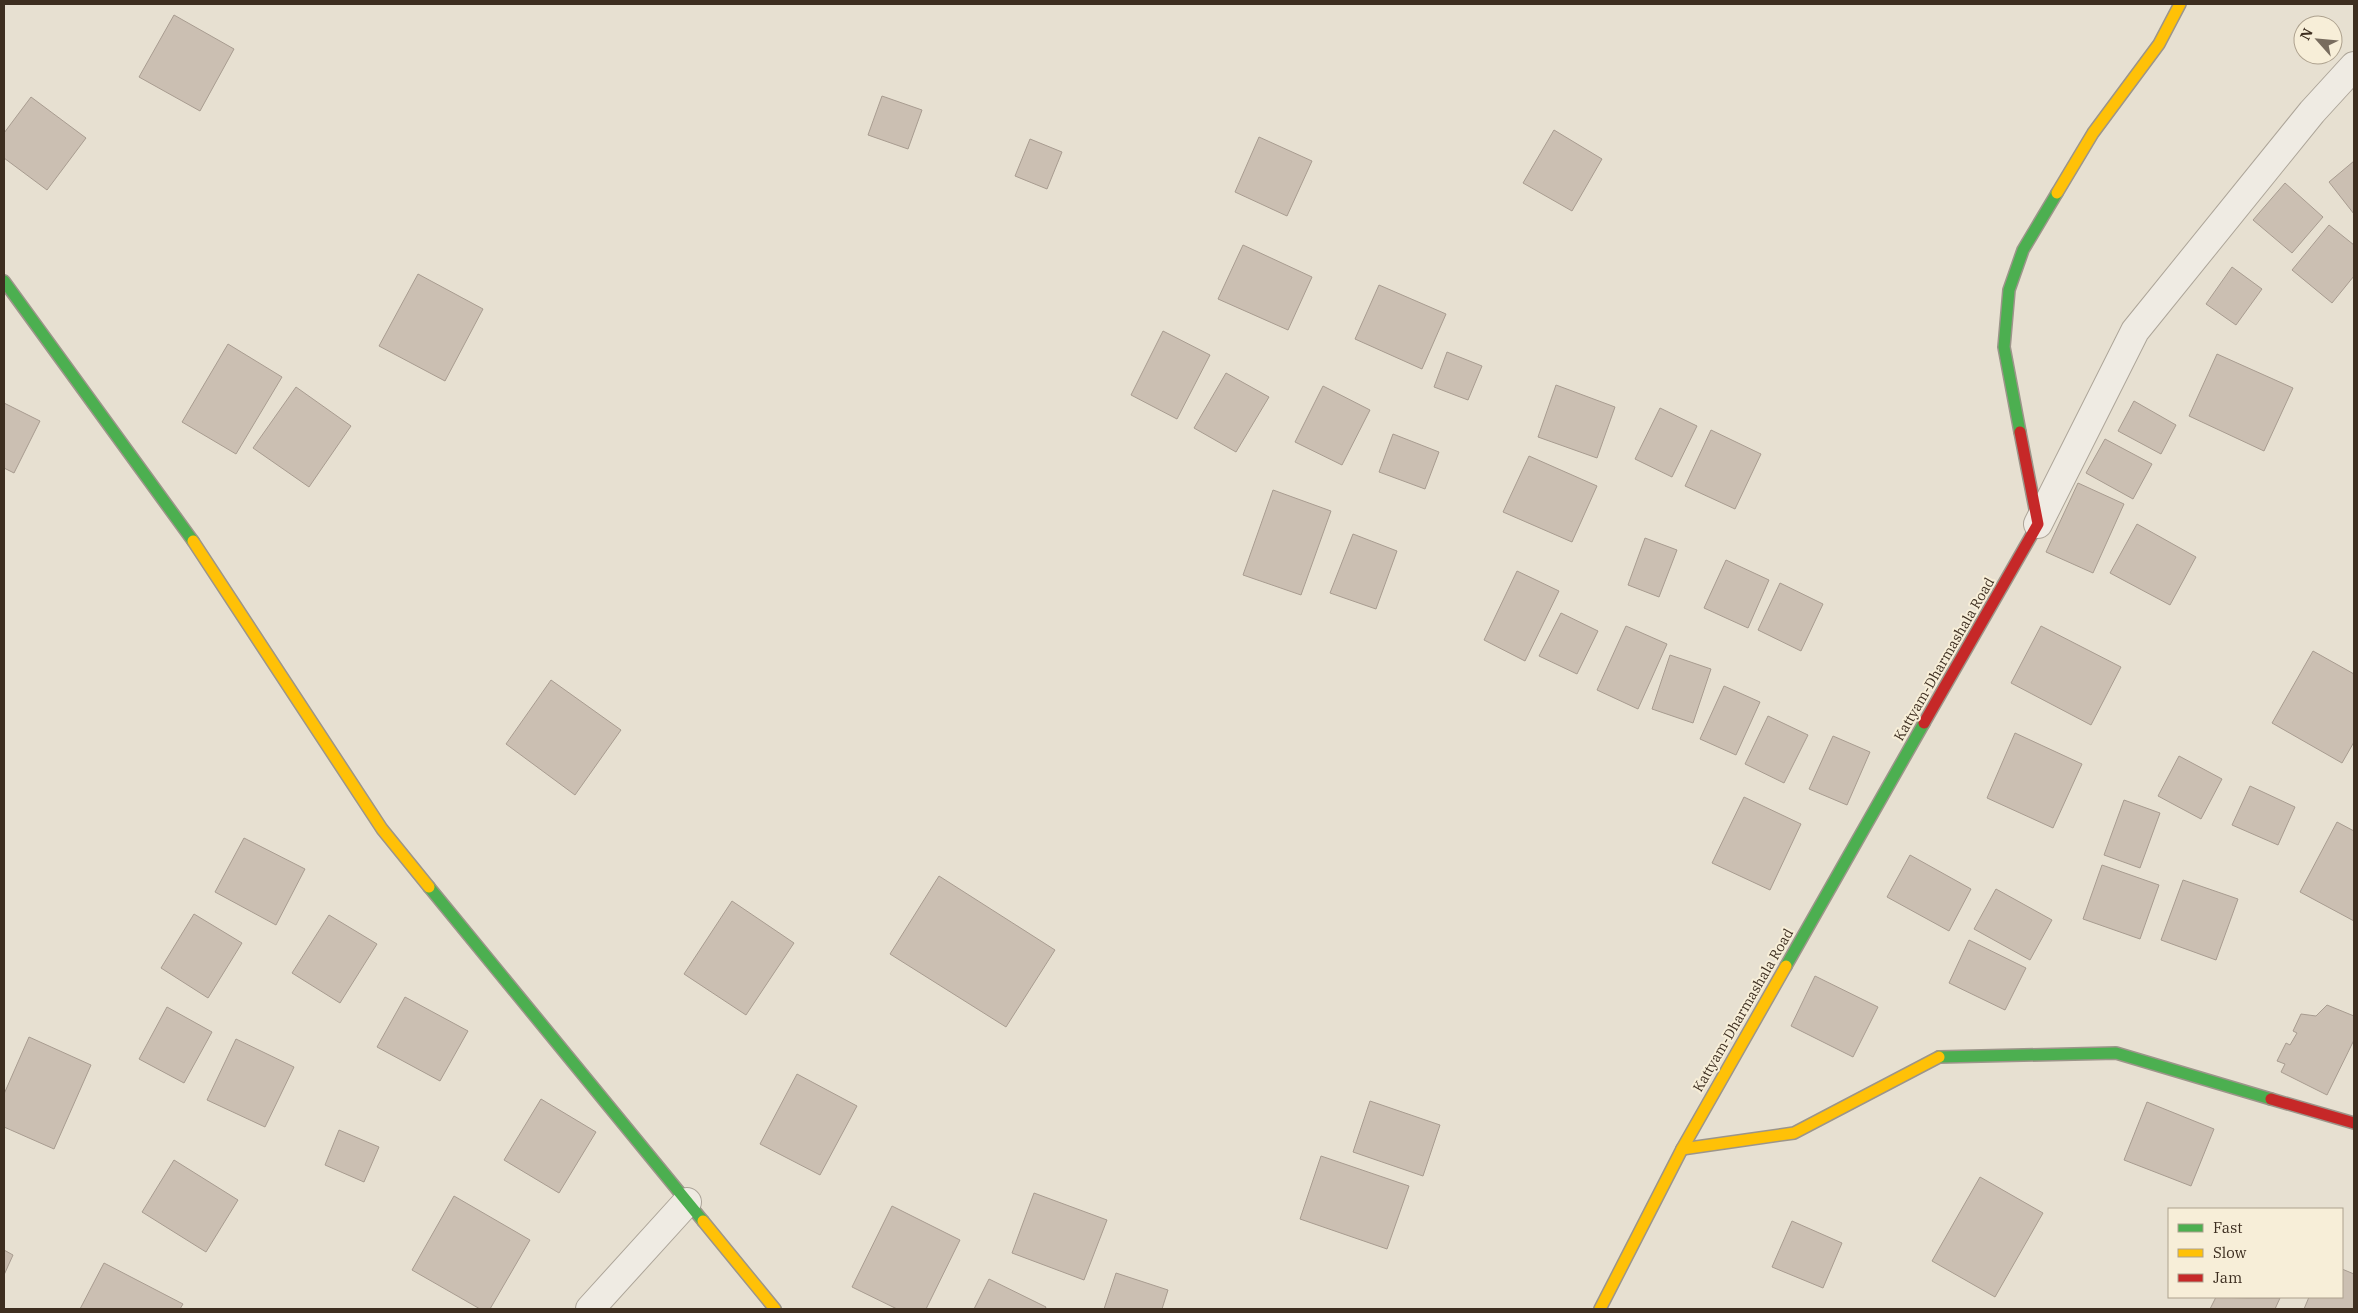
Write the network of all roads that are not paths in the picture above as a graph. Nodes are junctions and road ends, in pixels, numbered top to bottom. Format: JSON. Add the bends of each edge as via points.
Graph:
{"nodes":[{"id":1,"x":2180,"y":4,"type":"edge"},
{"id":2,"x":2350,"y":79,"type":"edge"},
{"id":3,"x":4,"y":281,"type":"edge"},
{"id":4,"x":2038,"y":524,"type":"junction"},
{"id":5,"x":2354,"y":1123,"type":"edge"},
{"id":6,"x":1682,"y":1149,"type":"junction"},
{"id":7,"x":687,"y":1202,"type":"junction"},
{"id":8,"x":590,"y":1309,"type":"edge"},
{"id":9,"x":775,"y":1309,"type":"edge"},
{"id":10,"x":1600,"y":1309,"type":"edge"}],
"edges":[{"from":1,"to":4,"type":"street","via":[[2159,44],[2093,132],[2023,250],[2009,290],[2004,347]]},
{"from":2,"to":4,"type":"street","via":[[2312,112],[2135,331]]},
{"from":3,"to":7,"type":"street","via":[[180,521],[382,829]]},
{"from":4,"to":6,"type":"street","name":"Kattyam-Dharmashala Road"},
{"from":5,"to":6,"type":"street","via":[[2116,1054],[1937,1057],[1794,1133]]},
{"from":6,"to":10,"type":"street","name":"Kattyam-Dharmashala Road"},
{"from":7,"to":8,"type":"street"},
{"from":7,"to":9,"type":"street"}]}
